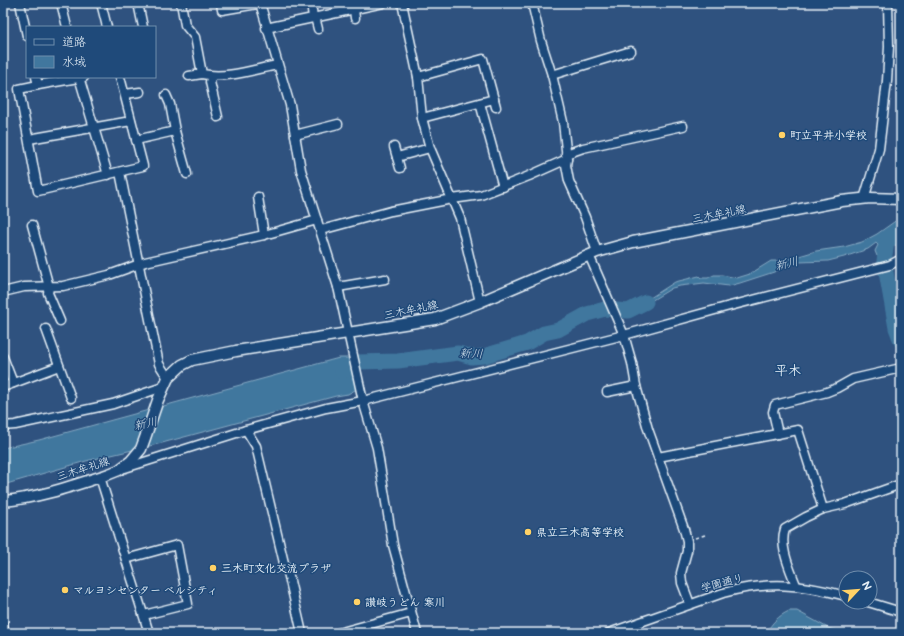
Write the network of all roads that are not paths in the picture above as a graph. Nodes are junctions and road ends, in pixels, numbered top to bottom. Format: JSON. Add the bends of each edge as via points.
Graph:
{"nodes":[{"id":1,"x":20,"y":3,"type":"edge"},
{"id":2,"x":61,"y":3,"type":"edge"},
{"id":3,"x":101,"y":3,"type":"edge"},
{"id":4,"x":138,"y":3,"type":"edge"},
{"id":5,"x":182,"y":3,"type":"edge"},
{"id":6,"x":221,"y":3,"type":"edge"},
{"id":7,"x":262,"y":3,"type":"edge"},
{"id":8,"x":311,"y":3,"type":"edge"},
{"id":9,"x":383,"y":3,"type":"edge"},
{"id":10,"x":402,"y":3,"type":"edge"},
{"id":11,"x":532,"y":3,"type":"edge"},
{"id":12,"x":888,"y":3,"type":"edge"},
{"id":13,"x":356,"y":7,"type":"edge"},
{"id":14,"x":314,"y":17,"type":"junction"},
{"id":15,"x":355,"y":18,"type":"dead end"},
{"id":16,"x":67,"y":26,"type":"edge"},
{"id":17,"x":107,"y":26,"type":"edge"},
{"id":18,"x":143,"y":26,"type":"edge"},
{"id":19,"x":266,"y":28,"type":"junction"},
{"id":20,"x":318,"y":29,"type":"dead end"},
{"id":21,"x":26,"y":31,"type":"edge"},
{"id":22,"x":631,"y":51,"type":"dead end"},
{"id":23,"x":277,"y":65,"type":"junction"},
{"id":24,"x":202,"y":74,"type":"junction"},
{"id":25,"x":552,"y":74,"type":"junction"},
{"id":26,"x":189,"y":76,"type":"dead end"},
{"id":27,"x":212,"y":76,"type":"junction"},
{"id":28,"x":418,"y":77,"type":"junction"},
{"id":29,"x":70,"y":78,"type":"edge"},
{"id":30,"x":81,"y":78,"type":"edge"},
{"id":31,"x":120,"y":78,"type":"edge"},
{"id":32,"x":37,"y":81,"type":"edge"},
{"id":33,"x":140,"y":92,"type":"dead end"},
{"id":34,"x":124,"y":94,"type":"junction"},
{"id":35,"x":166,"y":95,"type":"dead end"},
{"id":36,"x":480,"y":103,"type":"junction"},
{"id":37,"x":218,"y":117,"type":"dead end"},
{"id":38,"x":422,"y":118,"type":"junction"},
{"id":39,"x":131,"y":121,"type":"junction"},
{"id":40,"x":338,"y":124,"type":"dead end"},
{"id":41,"x":683,"y":126,"type":"dead end"},
{"id":42,"x":94,"y":127,"type":"junction"},
{"id":43,"x":175,"y":131,"type":"junction"},
{"id":44,"x":295,"y":135,"type":"junction"},
{"id":45,"x":29,"y":139,"type":"junction"},
{"id":46,"x":136,"y":140,"type":"junction"},
{"id":47,"x":394,"y":147,"type":"dead end"},
{"id":48,"x":430,"y":148,"type":"junction"},
{"id":49,"x":566,"y":156,"type":"junction"},
{"id":50,"x":397,"y":157,"type":"junction"},
{"id":51,"x":400,"y":168,"type":"dead end"},
{"id":52,"x":120,"y":172,"type":"junction"},
{"id":53,"x":187,"y":174,"type":"dead end"},
{"id":54,"x":108,"y":175,"type":"junction"},
{"id":55,"x":503,"y":187,"type":"junction"},
{"id":56,"x":258,"y":197,"type":"dead end"},
{"id":57,"x":452,"y":199,"type":"junction"},
{"id":58,"x":867,"y":199,"type":"junction"},
{"id":59,"x":901,"y":199,"type":"edge"},
{"id":60,"x":317,"y":220,"type":"junction"},
{"id":61,"x":32,"y":225,"type":"dead end"},
{"id":62,"x":321,"y":230,"type":"junction"},
{"id":63,"x":264,"y":235,"type":"junction"},
{"id":64,"x":593,"y":254,"type":"junction"},
{"id":65,"x":901,"y":259,"type":"edge"},
{"id":66,"x":139,"y":265,"type":"junction"},
{"id":67,"x":385,"y":279,"type":"dead end"},
{"id":68,"x":49,"y":287,"type":"junction"},
{"id":69,"x":338,"y":287,"type":"junction"},
{"id":70,"x":3,"y":292,"type":"edge"},
{"id":71,"x":480,"y":302,"type":"junction"},
{"id":72,"x":60,"y":321,"type":"dead end"},
{"id":73,"x":46,"y":329,"type":"dead end"},
{"id":74,"x":348,"y":333,"type":"junction"},
{"id":75,"x":623,"y":333,"type":"junction"},
{"id":76,"x":3,"y":357,"type":"edge"},
{"id":77,"x":59,"y":366,"type":"junction"},
{"id":78,"x":901,"y":368,"type":"edge"},
{"id":79,"x":166,"y":382,"type":"junction"},
{"id":80,"x":13,"y":383,"type":"junction"},
{"id":81,"x":636,"y":386,"type":"junction"},
{"id":82,"x":3,"y":387,"type":"edge"},
{"id":83,"x":607,"y":392,"type":"dead end"},
{"id":84,"x":71,"y":398,"type":"dead end"},
{"id":85,"x":363,"y":401,"type":"junction"},
{"id":86,"x":3,"y":426,"type":"edge"},
{"id":87,"x":246,"y":430,"type":"junction"},
{"id":88,"x":778,"y":434,"type":"junction"},
{"id":89,"x":658,"y":457,"type":"junction"},
{"id":90,"x":119,"y":470,"type":"junction"},
{"id":91,"x":100,"y":477,"type":"junction"},
{"id":92,"x":901,"y":484,"type":"edge"},
{"id":93,"x":3,"y":501,"type":"edge"},
{"id":94,"x":823,"y":509,"type":"junction"},
{"id":95,"x":126,"y":559,"type":"junction"},
{"id":96,"x":796,"y":585,"type":"junction"},
{"id":97,"x":838,"y":594,"type":"edge"},
{"id":98,"x":690,"y":604,"type":"junction"},
{"id":99,"x":878,"y":605,"type":"edge"},
{"id":100,"x":901,"y":612,"type":"edge"},
{"id":101,"x":411,"y":613,"type":"junction"},
{"id":102,"x":144,"y":615,"type":"junction"},
{"id":103,"x":149,"y":633,"type":"edge"},
{"id":104,"x":302,"y":633,"type":"edge"},
{"id":105,"x":338,"y":633,"type":"edge"},
{"id":106,"x":417,"y":633,"type":"edge"},
{"id":107,"x":609,"y":633,"type":"edge"}],
"edges":[{"from":1,"to":21,"type":"street"},
{"from":2,"to":16,"type":"street"},
{"from":3,"to":17,"type":"street"},
{"from":4,"to":18,"type":"street"},
{"from":5,"to":24,"type":"street","via":[[186,25],[198,36]]},
{"from":6,"to":7,"type":"street","via":[[222,10]]},
{"from":7,"to":19,"type":"street"},
{"from":8,"to":14,"type":"street"},
{"from":9,"to":13,"type":"street"},
{"from":10,"to":28,"type":"street"},
{"from":11,"to":25,"type":"street"},
{"from":12,"to":58,"type":"street","via":[[890,47],[887,81],[879,149]]},
{"from":13,"to":14,"type":"street"},
{"from":13,"to":15,"type":"street"},
{"from":14,"to":19,"type":"street"},
{"from":14,"to":20,"type":"street"},
{"from":19,"to":23,"type":"street"},
{"from":22,"to":25,"type":"street"},
{"from":23,"to":27,"type":"street","via":[[225,76]]},
{"from":23,"to":44,"type":"street","via":[[290,105]]},
{"from":24,"to":26,"type":"street"},
{"from":24,"to":27,"type":"street"},
{"from":25,"to":49,"type":"street","via":[[563,122]]},
{"from":27,"to":37,"type":"street","via":[[210,82]]},
{"from":28,"to":36,"type":"street","via":[[483,60],[495,103]]},
{"from":28,"to":38,"type":"street"},
{"from":29,"to":32,"type":"street"},
{"from":30,"to":42,"type":"street"},
{"from":31,"to":34,"type":"street"},
{"from":32,"to":45,"type":"street","via":[[20,89]]},
{"from":33,"to":34,"type":"street"},
{"from":34,"to":39,"type":"street"},
{"from":35,"to":43,"type":"street"},
{"from":36,"to":38,"type":"street"},
{"from":36,"to":55,"type":"street"},
{"from":38,"to":48,"type":"street"},
{"from":39,"to":42,"type":"street"},
{"from":39,"to":46,"type":"street"},
{"from":40,"to":44,"type":"street"},
{"from":41,"to":49,"type":"street","via":[[584,148]]},
{"from":42,"to":45,"type":"street"},
{"from":42,"to":54,"type":"street"},
{"from":43,"to":46,"type":"street"},
{"from":43,"to":53,"type":"street"},
{"from":44,"to":60,"type":"street","via":[[301,170]]},
{"from":45,"to":54,"type":"street","via":[[38,191]]},
{"from":46,"to":52,"type":"street","via":[[143,166]]},
{"from":47,"to":50,"type":"street"},
{"from":48,"to":50,"type":"street"},
{"from":48,"to":57,"type":"street"},
{"from":49,"to":55,"type":"street"},
{"from":49,"to":64,"type":"street","via":[[569,181],[585,217]]},
{"from":50,"to":51,"type":"street"},
{"from":52,"to":54,"type":"street"},
{"from":52,"to":66,"type":"street"},
{"from":55,"to":57,"type":"street","via":[[480,195]]},
{"from":56,"to":63,"type":"street"},
{"from":57,"to":62,"type":"street","via":[[391,211]]},
{"from":57,"to":71,"type":"street","via":[[462,224]]},
{"from":58,"to":59,"type":"main road","name":"三木牟礼線"},
{"from":58,"to":64,"type":"main road","name":"三木牟礼線","via":[[633,242]]},
{"from":60,"to":62,"type":"street"},
{"from":60,"to":63,"type":"street"},
{"from":61,"to":68,"type":"street"},
{"from":62,"to":69,"type":"street"},
{"from":63,"to":66,"type":"street"},
{"from":64,"to":71,"type":"main road","name":"三木牟礼線"},
{"from":64,"to":75,"type":"street","via":[[602,284]]},
{"from":65,"to":75,"type":"street","via":[[890,265]]},
{"from":66,"to":68,"type":"street","via":[[109,275]]},
{"from":66,"to":79,"type":"street","via":[[159,364]]},
{"from":67,"to":69,"type":"street"},
{"from":68,"to":70,"type":"street"},
{"from":68,"to":72,"type":"street","via":[[48,293]]},
{"from":69,"to":74,"type":"street"},
{"from":71,"to":74,"type":"main road","name":"三木牟礼線","via":[[435,318]]},
{"from":73,"to":77,"type":"street"},
{"from":74,"to":79,"type":"main road","name":"三木牟礼線","via":[[192,360]]},
{"from":74,"to":85,"type":"street"},
{"from":75,"to":81,"type":"street"},
{"from":75,"to":85,"type":"street"},
{"from":76,"to":80,"type":"street"},
{"from":77,"to":80,"type":"street"},
{"from":77,"to":84,"type":"street"},
{"from":78,"to":88,"type":"street","via":[[853,379],[827,392],[775,405],[773,412]]},
{"from":79,"to":86,"type":"street","via":[[126,400]]},
{"from":79,"to":90,"type":"main road","name":"三木牟礼線","via":[[141,448],[131,461]]},
{"from":80,"to":82,"type":"street"},
{"from":81,"to":83,"type":"street"},
{"from":81,"to":89,"type":"street"},
{"from":85,"to":87,"type":"street","via":[[326,408]]},
{"from":85,"to":101,"type":"street","via":[[377,448],[393,546]]},
{"from":87,"to":90,"type":"street"},
{"from":87,"to":104,"type":"street","via":[[256,446]]},
{"from":88,"to":89,"type":"street"},
{"from":88,"to":94,"type":"street","via":[[798,430]]},
{"from":89,"to":98,"type":"street","via":[[687,541],[681,573]]},
{"from":90,"to":91,"type":"main road","name":"三木牟礼線"},
{"from":91,"to":93,"type":"main road","name":"三木牟礼線","via":[[19,500]]},
{"from":91,"to":95,"type":"street"},
{"from":92,"to":94,"type":"street"},
{"from":94,"to":96,"type":"street","via":[[785,529],[785,549]]},
{"from":95,"to":102,"type":"street"},
{"from":95,"to":102,"type":"street","via":[[177,544],[188,604]]},
{"from":96,"to":97,"type":"street","name":"学園通り"},
{"from":96,"to":98,"type":"street","name":"学園通り","via":[[777,584],[741,588]]},
{"from":98,"to":107,"type":"street","name":"学園通り"},
{"from":99,"to":100,"type":"street"},
{"from":101,"to":105,"type":"street"},
{"from":101,"to":106,"type":"street"},
{"from":102,"to":103,"type":"street"}]}
